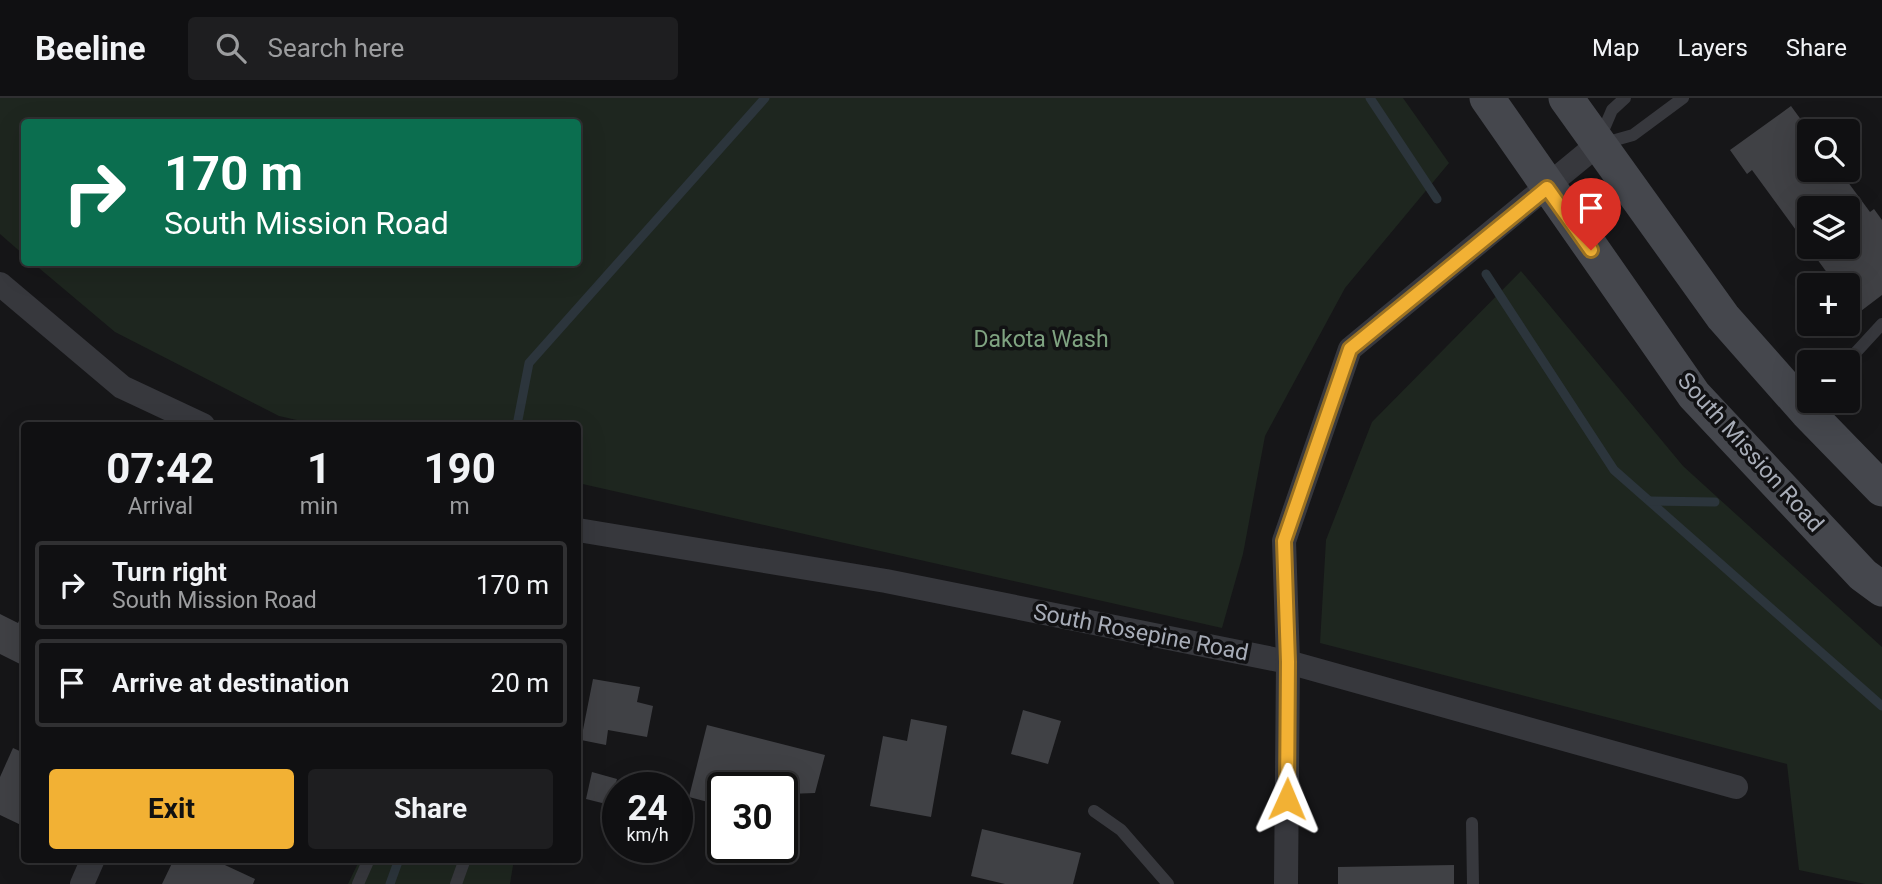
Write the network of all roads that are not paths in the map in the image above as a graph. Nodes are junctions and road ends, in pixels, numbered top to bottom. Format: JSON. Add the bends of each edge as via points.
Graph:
{"nodes":[{"id":1,"x":1487,"y":98,"type":"edge"},
{"id":2,"x":1566,"y":98,"type":"edge"},
{"id":3,"x":1625,"y":98,"type":"edge"},
{"id":4,"x":1682,"y":98,"type":"edge"},
{"id":5,"x":1597,"y":145,"type":"junction"},
{"id":6,"x":1547,"y":188,"type":"junction"},
{"id":7,"x":0,"y":284,"type":"edge"},
{"id":8,"x":1882,"y":324,"type":"edge"},
{"id":9,"x":1858,"y":350,"type":"edge"},
{"id":10,"x":1797,"y":392,"type":"edge"},
{"id":11,"x":1817,"y":413,"type":"edge"},
{"id":12,"x":198,"y":422,"type":"edge"},
{"id":13,"x":1882,"y":489,"type":"edge"},
{"id":14,"x":581,"y":530,"type":"edge"},
{"id":15,"x":1882,"y":589,"type":"edge"},
{"id":16,"x":1288,"y":662,"type":"junction"},
{"id":17,"x":1736,"y":788,"type":"dead end"},
{"id":18,"x":1094,"y":811,"type":"dead end"},
{"id":19,"x":1472,"y":824,"type":"dead end"},
{"id":20,"x":91,"y":863,"type":"edge"},
{"id":21,"x":367,"y":863,"type":"edge"},
{"id":22,"x":464,"y":863,"type":"edge"},
{"id":23,"x":82,"y":884,"type":"edge"},
{"id":24,"x":358,"y":884,"type":"edge"},
{"id":25,"x":456,"y":884,"type":"edge"},
{"id":26,"x":1168,"y":884,"type":"edge"},
{"id":27,"x":1286,"y":884,"type":"edge"},
{"id":28,"x":1473,"y":884,"type":"edge"}],
"edges":[{"from":1,"to":6,"type":"main road","name":"South Mission Road"},
{"from":2,"to":5,"type":"main road"},
{"from":3,"to":5,"type":"lane","via":[[1612,110]]},
{"from":4,"to":5,"type":"lane","via":[[1633,135]]},
{"from":5,"to":6,"type":"street"},
{"from":5,"to":10,"type":"main road","via":[[1723,317]]},
{"from":6,"to":15,"type":"main road","name":"South Mission Road","via":[[1694,395],[1863,575]]},
{"from":6,"to":16,"type":"street","via":[[1350,349],[1284,541]]},
{"from":7,"to":12,"type":"street","via":[[122,387]]},
{"from":8,"to":9,"type":"lane"},
{"from":11,"to":13,"type":"main road"},
{"from":14,"to":16,"type":"street","name":"South Rosepine Road","via":[[886,581]]},
{"from":16,"to":17,"type":"street","name":"South Rosepine Road"},
{"from":16,"to":27,"type":"street"},
{"from":18,"to":26,"type":"lane","via":[[1121,830]]},
{"from":19,"to":28,"type":"lane"},
{"from":20,"to":23,"type":"street"},
{"from":21,"to":24,"type":"lane"},
{"from":22,"to":25,"type":"lane"}]}
